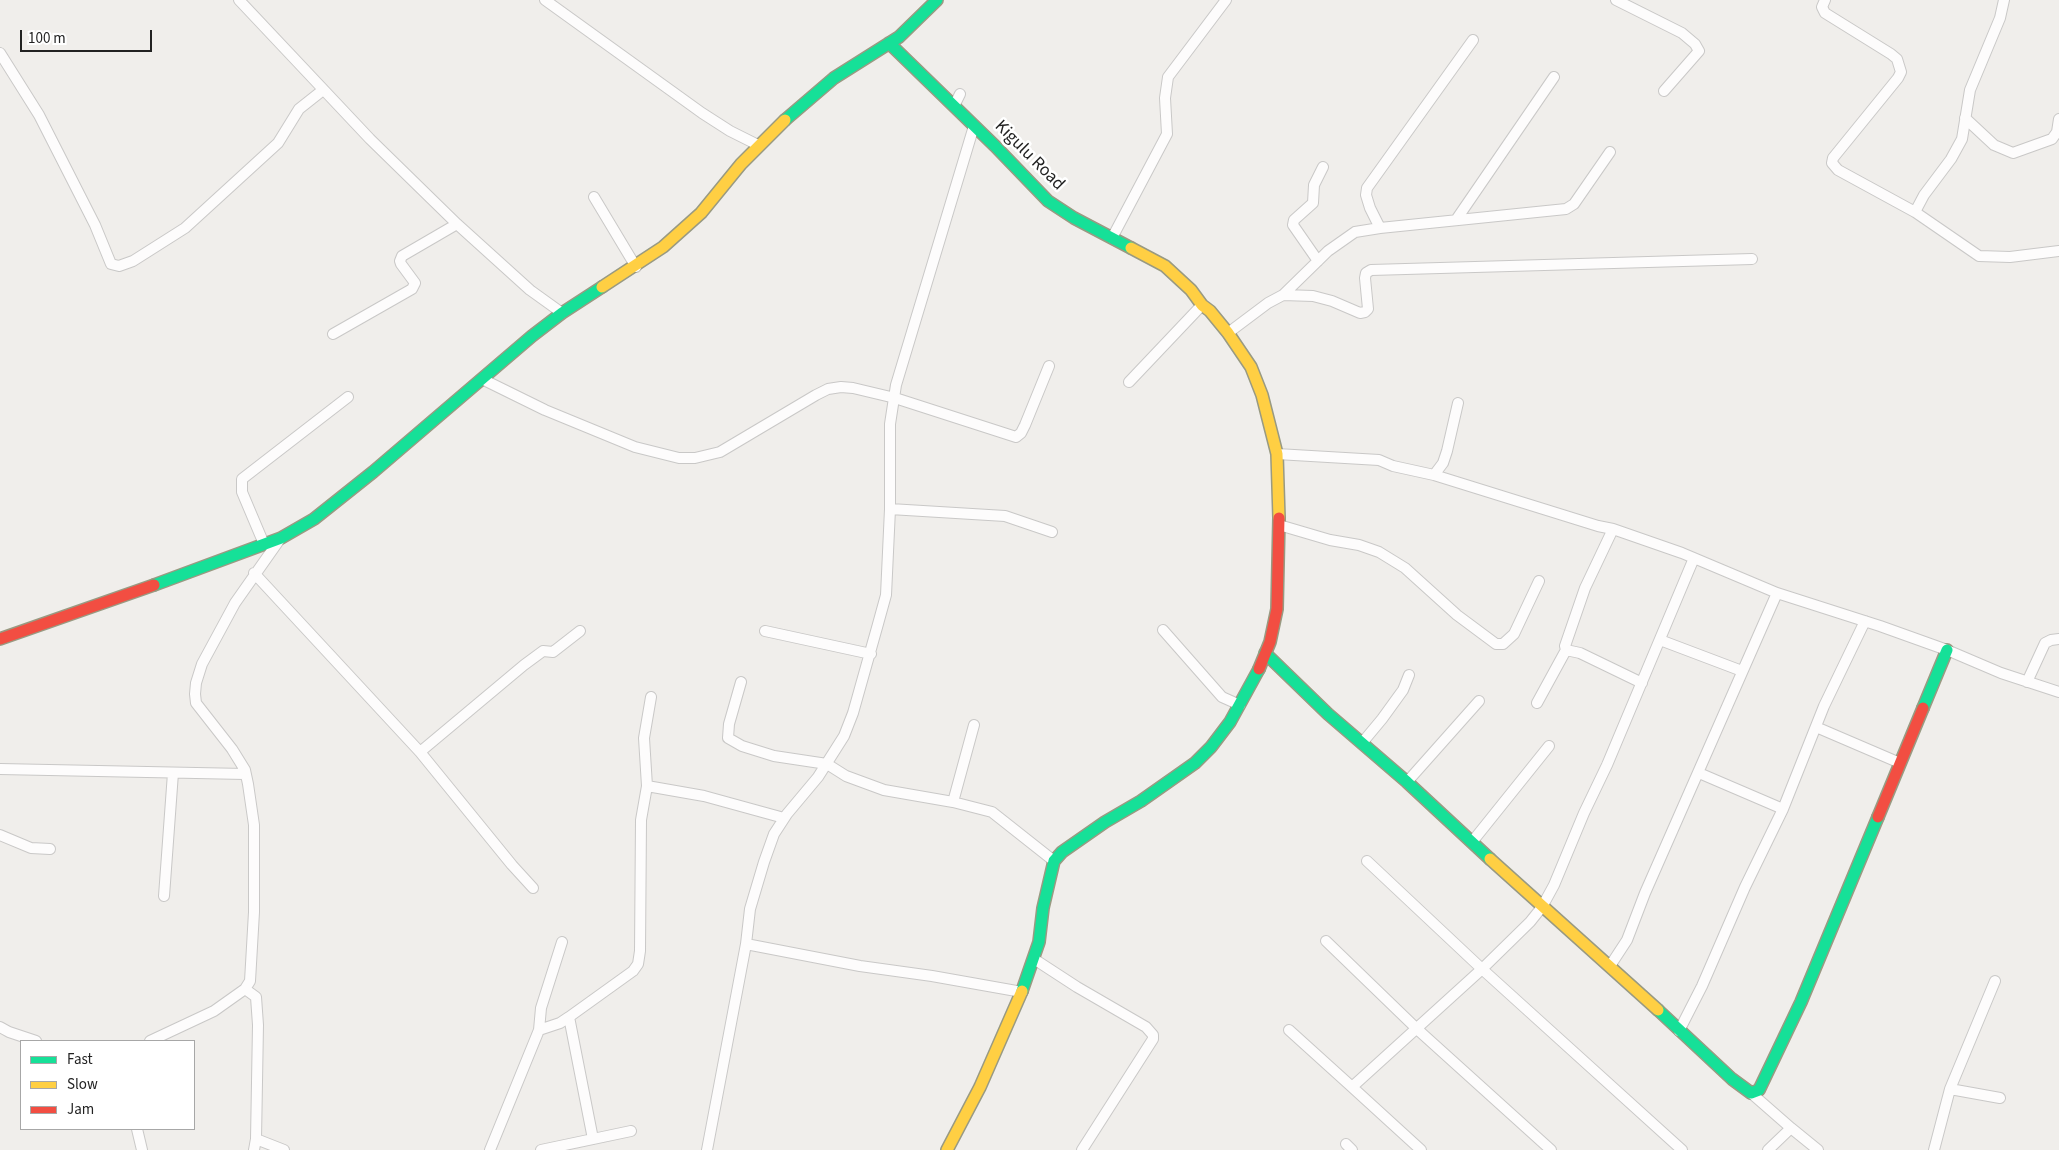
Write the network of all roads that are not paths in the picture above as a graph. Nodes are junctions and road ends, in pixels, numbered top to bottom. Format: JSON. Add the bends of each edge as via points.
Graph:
{"nodes":[{"id":1,"x":238,"y":0,"type":"edge"},
{"id":2,"x":545,"y":0,"type":"edge"},
{"id":3,"x":937,"y":0,"type":"edge"},
{"id":4,"x":1226,"y":0,"type":"edge"},
{"id":5,"x":1616,"y":0,"type":"edge"},
{"id":6,"x":1825,"y":0,"type":"edge"},
{"id":7,"x":2004,"y":0,"type":"edge"},
{"id":8,"x":1473,"y":40,"type":"dead end"},
{"id":9,"x":889,"y":43,"type":"junction"},
{"id":10,"x":0,"y":53,"type":"edge"},
{"id":11,"x":1554,"y":77,"type":"dead end"},
{"id":12,"x":323,"y":90,"type":"junction"},
{"id":13,"x":1664,"y":91,"type":"dead end"},
{"id":14,"x":960,"y":94,"type":"dead end"},
{"id":15,"x":954,"y":106,"type":"junction"},
{"id":16,"x":1965,"y":118,"type":"junction"},
{"id":17,"x":2059,"y":120,"type":"edge"},
{"id":18,"x":974,"y":126,"type":"junction"},
{"id":19,"x":758,"y":145,"type":"junction"},
{"id":20,"x":1610,"y":152,"type":"dead end"},
{"id":21,"x":1323,"y":167,"type":"dead end"},
{"id":22,"x":594,"y":197,"type":"dead end"},
{"id":23,"x":1915,"y":212,"type":"junction"},
{"id":24,"x":1456,"y":220,"type":"junction"},
{"id":25,"x":457,"y":224,"type":"junction"},
{"id":26,"x":1380,"y":228,"type":"junction"},
{"id":27,"x":1112,"y":238,"type":"junction"},
{"id":28,"x":2059,"y":251,"type":"edge"},
{"id":29,"x":1752,"y":259,"type":"dead end"},
{"id":30,"x":1318,"y":261,"type":"junction"},
{"id":31,"x":636,"y":267,"type":"junction"},
{"id":32,"x":1283,"y":295,"type":"junction"},
{"id":33,"x":1202,"y":305,"type":"junction"},
{"id":34,"x":562,"y":313,"type":"junction"},
{"id":35,"x":1228,"y":333,"type":"junction"},
{"id":36,"x":333,"y":334,"type":"dead end"},
{"id":37,"x":1049,"y":366,"type":"dead end"},
{"id":38,"x":482,"y":379,"type":"junction"},
{"id":39,"x":1129,"y":382,"type":"dead end"},
{"id":40,"x":348,"y":397,"type":"dead end"},
{"id":41,"x":894,"y":398,"type":"junction"},
{"id":42,"x":1458,"y":403,"type":"dead end"},
{"id":43,"x":1277,"y":454,"type":"junction"},
{"id":44,"x":1434,"y":475,"type":"junction"},
{"id":45,"x":890,"y":509,"type":"junction"},
{"id":46,"x":1279,"y":525,"type":"junction"},
{"id":47,"x":1613,"y":529,"type":"junction"},
{"id":48,"x":1052,"y":532,"type":"dead end"},
{"id":49,"x":280,"y":538,"type":"junction"},
{"id":50,"x":264,"y":544,"type":"junction"},
{"id":51,"x":1694,"y":558,"type":"junction"},
{"id":52,"x":254,"y":574,"type":"junction"},
{"id":53,"x":1539,"y":581,"type":"dead end"},
{"id":54,"x":1777,"y":593,"type":"junction"},
{"id":55,"x":1865,"y":621,"type":"junction"},
{"id":56,"x":1163,"y":630,"type":"dead end"},
{"id":57,"x":580,"y":631,"type":"dead end"},
{"id":58,"x":765,"y":631,"type":"dead end"},
{"id":59,"x":0,"y":639,"type":"edge"},
{"id":60,"x":2059,"y":639,"type":"edge"},
{"id":61,"x":1660,"y":640,"type":"junction"},
{"id":62,"x":1566,"y":650,"type":"junction"},
{"id":63,"x":1946,"y":650,"type":"junction"},
{"id":64,"x":870,"y":654,"type":"junction"},
{"id":65,"x":1265,"y":654,"type":"junction"},
{"id":66,"x":1742,"y":671,"type":"junction"},
{"id":67,"x":1409,"y":674,"type":"dead end"},
{"id":68,"x":741,"y":682,"type":"dead end"},
{"id":69,"x":1642,"y":682,"type":"junction"},
{"id":70,"x":2026,"y":682,"type":"junction"},
{"id":71,"x":2059,"y":692,"type":"edge"},
{"id":72,"x":651,"y":696,"type":"dead end"},
{"id":73,"x":1479,"y":701,"type":"dead end"},
{"id":74,"x":1537,"y":703,"type":"dead end"},
{"id":75,"x":1240,"y":705,"type":"junction"},
{"id":76,"x":974,"y":725,"type":"dead end"},
{"id":77,"x":1816,"y":727,"type":"junction"},
{"id":78,"x":1362,"y":743,"type":"junction"},
{"id":79,"x":1549,"y":746,"type":"dead end"},
{"id":80,"x":420,"y":752,"type":"junction"},
{"id":81,"x":1900,"y":763,"type":"junction"},
{"id":82,"x":827,"y":764,"type":"junction"},
{"id":83,"x":0,"y":770,"type":"edge"},
{"id":84,"x":173,"y":772,"type":"junction"},
{"id":85,"x":1699,"y":773,"type":"junction"},
{"id":86,"x":246,"y":774,"type":"junction"},
{"id":87,"x":1407,"y":782,"type":"junction"},
{"id":88,"x":647,"y":786,"type":"junction"},
{"id":89,"x":954,"y":802,"type":"junction"},
{"id":90,"x":1783,"y":809,"type":"junction"},
{"id":91,"x":784,"y":818,"type":"junction"},
{"id":92,"x":0,"y":835,"type":"edge"},
{"id":93,"x":1472,"y":842,"type":"junction"},
{"id":94,"x":50,"y":849,"type":"dead end"},
{"id":95,"x":1054,"y":861,"type":"junction"},
{"id":96,"x":1366,"y":861,"type":"dead end"},
{"id":97,"x":533,"y":888,"type":"dead end"},
{"id":98,"x":164,"y":896,"type":"dead end"},
{"id":99,"x":1542,"y":907,"type":"junction"},
{"id":100,"x":1326,"y":941,"type":"dead end"},
{"id":101,"x":562,"y":942,"type":"dead end"},
{"id":102,"x":746,"y":944,"type":"junction"},
{"id":103,"x":1034,"y":959,"type":"junction"},
{"id":104,"x":1610,"y":966,"type":"junction"},
{"id":105,"x":1482,"y":969,"type":"junction"},
{"id":106,"x":1995,"y":981,"type":"dead end"},
{"id":107,"x":245,"y":988,"type":"junction"},
{"id":108,"x":1022,"y":992,"type":"junction"},
{"id":109,"x":569,"y":1017,"type":"junction"},
{"id":110,"x":0,"y":1027,"type":"edge"},
{"id":111,"x":1418,"y":1028,"type":"junction"},
{"id":112,"x":539,"y":1030,"type":"junction"},
{"id":113,"x":1289,"y":1030,"type":"dead end"},
{"id":114,"x":1679,"y":1031,"type":"junction"},
{"id":115,"x":33,"y":1040,"type":"edge"},
{"id":116,"x":152,"y":1040,"type":"edge"},
{"id":117,"x":1352,"y":1087,"type":"junction"},
{"id":118,"x":1950,"y":1088,"type":"junction"},
{"id":119,"x":1751,"y":1093,"type":"junction"},
{"id":120,"x":2000,"y":1098,"type":"dead end"},
{"id":121,"x":1791,"y":1128,"type":"junction"},
{"id":122,"x":137,"y":1130,"type":"edge"},
{"id":123,"x":631,"y":1131,"type":"dead end"},
{"id":124,"x":593,"y":1139,"type":"junction"},
{"id":125,"x":255,"y":1145,"type":"edge"},
{"id":126,"x":142,"y":1150,"type":"edge"},
{"id":127,"x":284,"y":1150,"type":"edge"},
{"id":128,"x":490,"y":1150,"type":"edge"},
{"id":129,"x":540,"y":1150,"type":"edge"},
{"id":130,"x":707,"y":1150,"type":"edge"},
{"id":131,"x":947,"y":1150,"type":"edge"},
{"id":132,"x":1082,"y":1150,"type":"edge"},
{"id":133,"x":1421,"y":1150,"type":"edge"},
{"id":134,"x":1551,"y":1150,"type":"edge"},
{"id":135,"x":1682,"y":1150,"type":"edge"},
{"id":136,"x":1768,"y":1150,"type":"edge"},
{"id":137,"x":1818,"y":1150,"type":"edge"},
{"id":138,"x":1934,"y":1150,"type":"edge"}],
"edges":[{"from":1,"to":12,"type":"street"},
{"from":2,"to":19,"type":"street","via":[[702,113]]},
{"from":3,"to":9,"type":"street","via":[[912,26]]},
{"from":4,"to":27,"type":"street","via":[[1168,76],[1165,98],[1167,134]]},
{"from":5,"to":13,"type":"street","via":[[1682,33],[1695,44],[1698,51]]},
{"from":6,"to":23,"type":"street","via":[[1824,13],[1891,54],[1897,59],[1901,72],[1832,163],[1838,170]]},
{"from":7,"to":16,"type":"street","via":[[2000,18],[1970,90]]},
{"from":8,"to":26,"type":"street","via":[[1367,188],[1370,208]]},
{"from":9,"to":15,"type":"street","name":"Kigulu Road"},
{"from":9,"to":19,"type":"street","via":[[849,66],[818,90]]},
{"from":10,"to":12,"type":"street","via":[[39,115],[111,264],[119,266],[133,261],[186,228],[278,143],[299,109]]},
{"from":11,"to":24,"type":"street"},
{"from":12,"to":25,"type":"street"},
{"from":14,"to":15,"type":"street"},
{"from":15,"to":18,"type":"street","name":"Kigulu Road"},
{"from":16,"to":17,"type":"street","via":[[1994,145],[2013,153],[2052,139],[2058,132]]},
{"from":16,"to":23,"type":"street","via":[[1958,147]]},
{"from":18,"to":27,"type":"street","name":"Kigulu Road","via":[[1060,211]]},
{"from":18,"to":41,"type":"street"},
{"from":19,"to":31,"type":"street","via":[[706,208]]},
{"from":20,"to":24,"type":"street","via":[[1574,204],[1566,209]]},
{"from":21,"to":30,"type":"street","via":[[1314,185],[1313,203],[1294,220],[1293,225]]},
{"from":22,"to":31,"type":"street"},
{"from":23,"to":28,"type":"street","via":[[1979,256],[1992,258]]},
{"from":24,"to":26,"type":"street"},
{"from":25,"to":34,"type":"street","via":[[530,290]]},
{"from":25,"to":36,"type":"street","via":[[402,256],[400,264],[415,283],[412,289]]},
{"from":26,"to":30,"type":"street","via":[[1354,232]]},
{"from":27,"to":33,"type":"street","name":"Kigulu Road","via":[[1165,266]]},
{"from":29,"to":32,"type":"street","via":[[1371,270],[1366,272],[1365,278],[1368,309],[1360,313],[1313,296]]},
{"from":30,"to":32,"type":"street"},
{"from":31,"to":34,"type":"street"},
{"from":32,"to":35,"type":"street"},
{"from":33,"to":35,"type":"street","name":"Kigulu Road"},
{"from":33,"to":39,"type":"street"},
{"from":34,"to":38,"type":"street"},
{"from":35,"to":43,"type":"street","name":"Kigulu Road","via":[[1251,367],[1260,388]]},
{"from":37,"to":41,"type":"street","via":[[1021,434],[1016,437]]},
{"from":38,"to":41,"type":"street","via":[[544,410],[635,447],[680,458],[720,452],[828,389],[853,388]]},
{"from":38,"to":49,"type":"street","via":[[314,519]]},
{"from":40,"to":50,"type":"street","via":[[242,479],[242,492]]},
{"from":41,"to":45,"type":"street","via":[[890,424]]},
{"from":42,"to":44,"type":"street","via":[[1443,463]]},
{"from":43,"to":44,"type":"street","via":[[1380,460]]},
{"from":43,"to":46,"type":"street","name":"Kigulu Road"},
{"from":44,"to":47,"type":"street"},
{"from":45,"to":48,"type":"street","via":[[1005,516]]},
{"from":45,"to":64,"type":"street","via":[[886,595]]},
{"from":46,"to":53,"type":"street","via":[[1379,552],[1405,568],[1457,615],[1496,644],[1503,644],[1514,634]]},
{"from":46,"to":65,"type":"street","name":"Kigulu Road","via":[[1277,609]]},
{"from":47,"to":51,"type":"street"},
{"from":47,"to":62,"type":"street","via":[[1585,588]]},
{"from":49,"to":50,"type":"street"},
{"from":49,"to":52,"type":"street"},
{"from":50,"to":59,"type":"street","via":[[144,590]]},
{"from":51,"to":54,"type":"street"},
{"from":51,"to":61,"type":"street"},
{"from":52,"to":80,"type":"street"},
{"from":52,"to":86,"type":"street","via":[[202,664],[196,683],[196,703],[232,749]]},
{"from":54,"to":55,"type":"street"},
{"from":54,"to":66,"type":"street"},
{"from":55,"to":63,"type":"street"},
{"from":55,"to":77,"type":"street"},
{"from":56,"to":75,"type":"street","via":[[1222,697]]},
{"from":57,"to":80,"type":"street","via":[[553,652],[543,651],[524,665]]},
{"from":58,"to":64,"type":"street"},
{"from":60,"to":70,"type":"street","via":[[2045,643]]},
{"from":61,"to":66,"type":"street"},
{"from":61,"to":69,"type":"street"},
{"from":62,"to":69,"type":"street","via":[[1580,653]]},
{"from":62,"to":74,"type":"street"},
{"from":63,"to":70,"type":"street"},
{"from":63,"to":81,"type":"street"},
{"from":64,"to":82,"type":"street","via":[[844,736]]},
{"from":65,"to":75,"type":"street","name":"Kigulu Road"},
{"from":65,"to":78,"type":"street"},
{"from":66,"to":85,"type":"street"},
{"from":67,"to":78,"type":"street","via":[[1402,690]]},
{"from":68,"to":82,"type":"street","via":[[728,738],[774,756]]},
{"from":69,"to":99,"type":"street"},
{"from":70,"to":71,"type":"street"},
{"from":72,"to":88,"type":"street","via":[[644,738]]},
{"from":73,"to":87,"type":"street"},
{"from":75,"to":95,"type":"street","name":"Kigulu Road","via":[[1230,722],[1195,763],[1141,802],[1078,840]]},
{"from":76,"to":89,"type":"street"},
{"from":77,"to":81,"type":"street"},
{"from":77,"to":90,"type":"street"},
{"from":78,"to":87,"type":"street"},
{"from":79,"to":93,"type":"street"},
{"from":80,"to":97,"type":"street"},
{"from":81,"to":119,"type":"street","via":[[1801,1002],[1762,1086]]},
{"from":82,"to":89,"type":"street","via":[[846,776],[884,790]]},
{"from":82,"to":91,"type":"street"},
{"from":83,"to":84,"type":"street"},
{"from":84,"to":86,"type":"street"},
{"from":84,"to":98,"type":"street"},
{"from":85,"to":90,"type":"street"},
{"from":85,"to":104,"type":"street","via":[[1627,940]]},
{"from":86,"to":107,"type":"street","via":[[254,825],[254,854],[251,976]]},
{"from":87,"to":93,"type":"street"},
{"from":88,"to":91,"type":"street","via":[[704,796]]},
{"from":88,"to":109,"type":"street","via":[[641,820],[638,964],[633,971]]},
{"from":89,"to":95,"type":"street","via":[[992,812]]},
{"from":90,"to":114,"type":"street"},
{"from":91,"to":102,"type":"street","via":[[764,862],[750,909]]},
{"from":92,"to":94,"type":"street","via":[[32,848]]},
{"from":93,"to":99,"type":"street"},
{"from":95,"to":103,"type":"street"},
{"from":96,"to":105,"type":"street"},
{"from":99,"to":104,"type":"street"},
{"from":99,"to":105,"type":"street"},
{"from":100,"to":111,"type":"street"},
{"from":101,"to":112,"type":"street","via":[[541,1008]]},
{"from":102,"to":108,"type":"street"},
{"from":102,"to":130,"type":"street"},
{"from":103,"to":108,"type":"street"},
{"from":103,"to":132,"type":"street","via":[[1153,1035]]},
{"from":104,"to":114,"type":"street"},
{"from":105,"to":111,"type":"street"},
{"from":105,"to":135,"type":"street"},
{"from":106,"to":118,"type":"street"},
{"from":107,"to":116,"type":"street","via":[[214,1011]]},
{"from":107,"to":125,"type":"street","via":[[256,997],[258,1025]]},
{"from":108,"to":131,"type":"street","via":[[980,1087]]},
{"from":109,"to":112,"type":"street"},
{"from":109,"to":124,"type":"street"},
{"from":110,"to":115,"type":"street"},
{"from":111,"to":117,"type":"street"},
{"from":111,"to":134,"type":"street"},
{"from":112,"to":128,"type":"street"},
{"from":113,"to":117,"type":"street"},
{"from":114,"to":119,"type":"street"},
{"from":117,"to":133,"type":"street"},
{"from":118,"to":120,"type":"street"},
{"from":118,"to":138,"type":"street"},
{"from":119,"to":121,"type":"street"},
{"from":121,"to":136,"type":"street"},
{"from":121,"to":137,"type":"street"},
{"from":122,"to":126,"type":"street"},
{"from":123,"to":124,"type":"street"},
{"from":124,"to":129,"type":"street"},
{"from":125,"to":127,"type":"street"}]}
